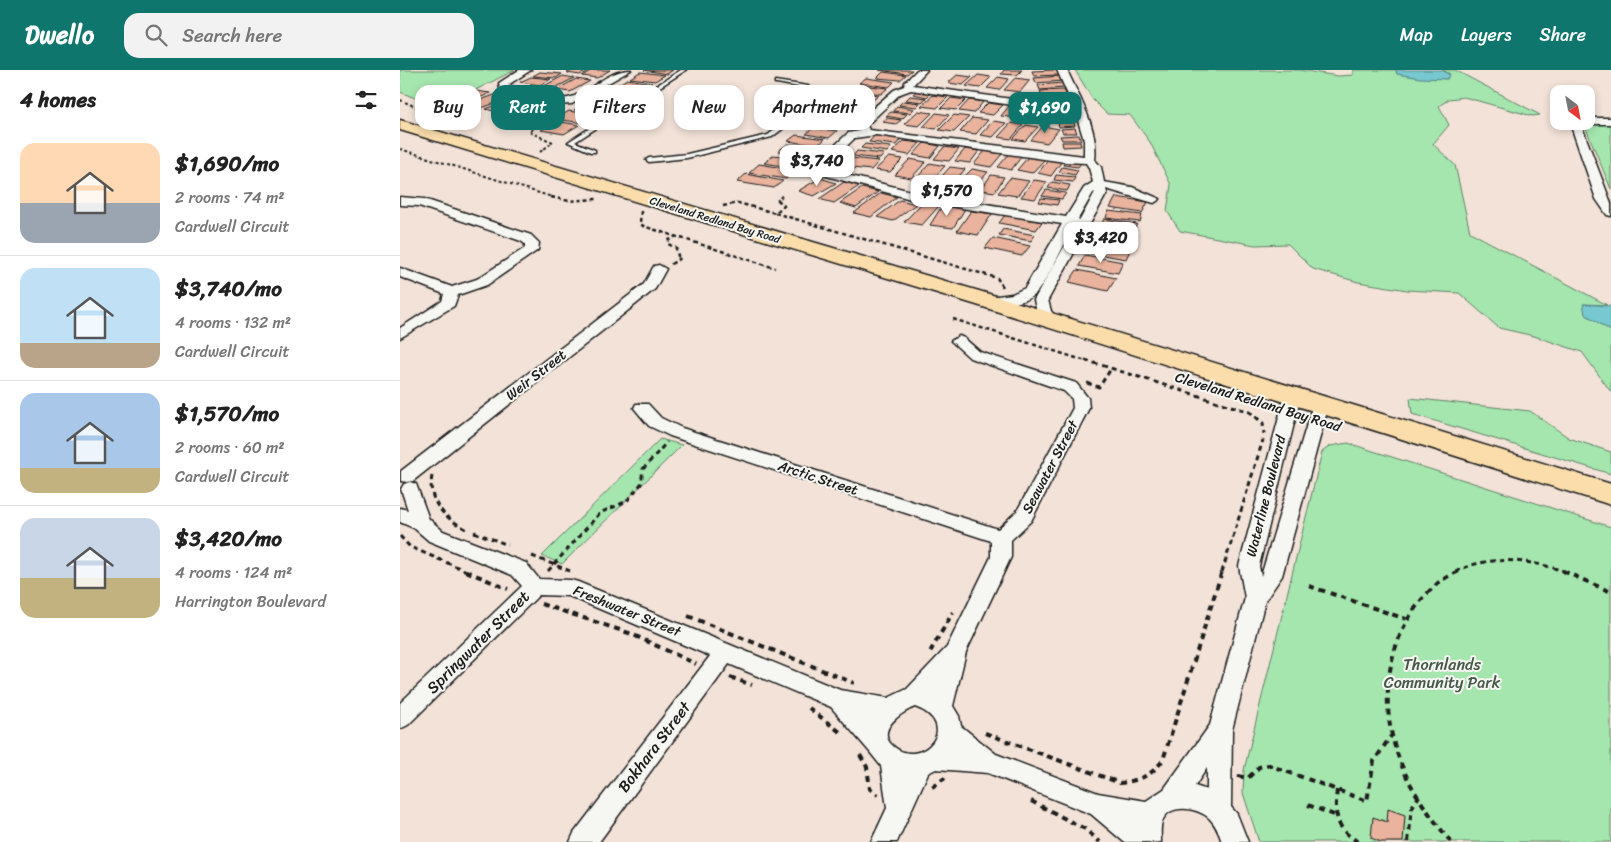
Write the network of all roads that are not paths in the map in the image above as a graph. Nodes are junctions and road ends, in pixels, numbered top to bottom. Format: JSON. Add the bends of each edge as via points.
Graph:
{"nodes":[{"id":1,"x":526,"y":70,"type":"edge"},
{"id":2,"x":626,"y":70,"type":"edge"},
{"id":3,"x":684,"y":70,"type":"edge"},
{"id":4,"x":922,"y":70,"type":"edge"},
{"id":5,"x":1062,"y":70,"type":"edge"},
{"id":6,"x":776,"y":82,"type":"dead end"},
{"id":7,"x":910,"y":87,"type":"junction"},
{"id":8,"x":1078,"y":105,"type":"junction"},
{"id":9,"x":400,"y":110,"type":"edge"},
{"id":10,"x":1611,"y":121,"type":"edge"},
{"id":11,"x":400,"y":125,"type":"edge"},
{"id":12,"x":864,"y":132,"type":"junction"},
{"id":13,"x":593,"y":151,"type":"dead end"},
{"id":14,"x":517,"y":160,"type":"junction"},
{"id":15,"x":649,"y":160,"type":"dead end"},
{"id":16,"x":1088,"y":160,"type":"junction"},
{"id":17,"x":1098,"y":184,"type":"junction"},
{"id":18,"x":1154,"y":199,"type":"dead end"},
{"id":19,"x":400,"y":200,"type":"edge"},
{"id":20,"x":1611,"y":212,"type":"edge"},
{"id":21,"x":1070,"y":222,"type":"junction"},
{"id":22,"x":1084,"y":224,"type":"junction"},
{"id":23,"x":659,"y":269,"type":"road end"},
{"id":24,"x":400,"y":272,"type":"edge"},
{"id":25,"x":913,"y":280,"type":"junction"},
{"id":26,"x":452,"y":292,"type":"junction"},
{"id":27,"x":988,"y":301,"type":"junction"},
{"id":28,"x":1052,"y":322,"type":"junction"},
{"id":29,"x":400,"y":334,"type":"edge"},
{"id":30,"x":959,"y":341,"type":"dead end"},
{"id":31,"x":1290,"y":404,"type":"junction"},
{"id":32,"x":642,"y":408,"type":"dead end"},
{"id":33,"x":1319,"y":412,"type":"junction"},
{"id":34,"x":404,"y":484,"type":"edge"},
{"id":35,"x":1611,"y":495,"type":"edge"},
{"id":36,"x":1611,"y":502,"type":"edge"},
{"id":37,"x":400,"y":515,"type":"edge"},
{"id":38,"x":421,"y":523,"type":"junction"},
{"id":39,"x":1000,"y":536,"type":"junction"},
{"id":40,"x":528,"y":592,"type":"junction"},
{"id":41,"x":1255,"y":598,"type":"junction"},
{"id":42,"x":726,"y":651,"type":"junction"},
{"id":43,"x":954,"y":652,"type":"junction"},
{"id":44,"x":915,"y":697,"type":"junction"},
{"id":45,"x":839,"y":700,"type":"junction"},
{"id":46,"x":941,"y":707,"type":"junction"},
{"id":47,"x":888,"y":708,"type":"junction"},
{"id":48,"x":400,"y":718,"type":"edge"},
{"id":49,"x":1220,"y":730,"type":"junction"},
{"id":50,"x":950,"y":732,"type":"junction"},
{"id":51,"x":867,"y":748,"type":"junction"},
{"id":52,"x":892,"y":761,"type":"junction"},
{"id":53,"x":988,"y":762,"type":"junction"},
{"id":54,"x":935,"y":766,"type":"junction"},
{"id":55,"x":1173,"y":797,"type":"junction"},
{"id":56,"x":1098,"y":805,"type":"junction"},
{"id":57,"x":1219,"y":810,"type":"junction"},
{"id":58,"x":900,"y":812,"type":"junction"},
{"id":59,"x":1151,"y":814,"type":"junction"},
{"id":60,"x":583,"y":842,"type":"edge"},
{"id":61,"x":884,"y":842,"type":"edge"},
{"id":62,"x":1146,"y":842,"type":"edge"},
{"id":63,"x":1235,"y":842,"type":"edge"}],
"edges":[{"from":1,"to":2,"type":"street","via":[[505,81],[503,87],[563,102],[579,98]]},
{"from":3,"to":13,"type":"lane","via":[[571,142]]},
{"from":4,"to":7,"type":"street","via":[[908,84]]},
{"from":5,"to":8,"type":"street"},
{"from":6,"to":15,"type":"lane","via":[[806,87],[815,98],[813,103],[770,136],[687,156]]},
{"from":7,"to":8,"type":"street","via":[[1032,105]]},
{"from":7,"to":12,"type":"street","via":[[897,92],[861,124]]},
{"from":8,"to":16,"type":"street","via":[[1091,152]]},
{"from":9,"to":14,"type":"highway","name":"Cleveland Redland Bay Road"},
{"from":10,"to":20,"type":"street","via":[[1590,121],[1576,126],[1602,199]]},
{"from":11,"to":14,"type":"highway","name":"Cleveland Redland Bay Road"},
{"from":12,"to":16,"type":"street"},
{"from":12,"to":21,"type":"street","via":[[852,135],[822,164],[822,169],[918,197]]},
{"from":14,"to":25,"type":"highway","name":"Cleveland Redland Bay Road"},
{"from":16,"to":17,"type":"street","via":[[1095,167]]},
{"from":17,"to":18,"type":"street"},
{"from":17,"to":21,"type":"street","via":[[1088,191]]},
{"from":17,"to":22,"type":"street","via":[[1101,193]]},
{"from":19,"to":26,"type":"street","via":[[420,202],[526,238],[532,243],[531,250],[482,282]]},
{"from":21,"to":22,"type":"street"},
{"from":21,"to":27,"type":"street","via":[[1030,291],[1015,298]]},
{"from":22,"to":28,"type":"street","via":[[1041,300],[1044,312]]},
{"from":23,"to":34,"type":"street","name":"Weir Street","via":[[650,286],[421,464]]},
{"from":24,"to":26,"type":"street"},
{"from":25,"to":27,"type":"highway","name":"Cleveland Redland Bay Road"},
{"from":25,"to":31,"type":"highway","name":"Cleveland Redland Bay Road","via":[[1152,369]]},
{"from":26,"to":29,"type":"street","via":[[449,303]]},
{"from":27,"to":28,"type":"highway","name":"Cleveland Redland Bay Road"},
{"from":28,"to":31,"type":"highway","name":"Cleveland Redland Bay Road"},
{"from":30,"to":39,"type":"street","name":"Seawater Street","via":[[975,355],[1070,387],[1080,398],[1081,408],[1024,516]]},
{"from":31,"to":33,"type":"highway","name":"Cleveland Redland Bay Road"},
{"from":31,"to":41,"type":"street","name":"Waterline Boulevard","via":[[1249,566]]},
{"from":32,"to":39,"type":"street","name":"Arctic Street","via":[[655,422],[676,432]]},
{"from":33,"to":35,"type":"highway","name":"Cleveland Redland Bay Road"},
{"from":33,"to":36,"type":"highway","name":"Cleveland Redland Bay Road","via":[[1496,475]]},
{"from":33,"to":41,"type":"street","name":"Waterline Boulevard","via":[[1272,576]]},
{"from":34,"to":38,"type":"street"},
{"from":37,"to":38,"type":"street"},
{"from":38,"to":40,"type":"street","via":[[436,536],[519,569]]},
{"from":39,"to":43,"type":"street","via":[[1001,557]]},
{"from":40,"to":42,"type":"street","name":"Freshwater Street","via":[[571,588]]},
{"from":40,"to":48,"type":"street","name":"Springwater Street"},
{"from":41,"to":49,"type":"street","name":"Waterline Boulevard"},
{"from":42,"to":45,"type":"street","name":"Freshwater Street"},
{"from":42,"to":60,"type":"street","name":"Bokhara Street"},
{"from":43,"to":44,"type":"street"},
{"from":43,"to":46,"type":"street"},
{"from":44,"to":46,"type":"street","via":[[928,699]]},
{"from":44,"to":47,"type":"street"},
{"from":45,"to":47,"type":"street","name":"Freshwater Street"},
{"from":45,"to":51,"type":"street","name":"Freshwater Street"},
{"from":46,"to":50,"type":"street","via":[[948,718]]},
{"from":47,"to":51,"type":"street"},
{"from":49,"to":55,"type":"street","name":"Waterline Boulevard"},
{"from":49,"to":57,"type":"street","name":"Waterline Boulevard"},
{"from":50,"to":53,"type":"street"},
{"from":50,"to":54,"type":"street"},
{"from":51,"to":52,"type":"street"},
{"from":52,"to":54,"type":"street","via":[[904,766]]},
{"from":52,"to":58,"type":"street"},
{"from":53,"to":54,"type":"street"},
{"from":53,"to":56,"type":"street"},
{"from":54,"to":58,"type":"street"},
{"from":55,"to":57,"type":"street","via":[[1197,797]]},
{"from":55,"to":59,"type":"street","name":"Waterline Boulevard","via":[[1157,806]]},
{"from":56,"to":59,"type":"street"},
{"from":56,"to":62,"type":"street"},
{"from":57,"to":63,"type":"street","via":[[1228,821]]},
{"from":58,"to":61,"type":"street"},
{"from":59,"to":62,"type":"street"}]}
